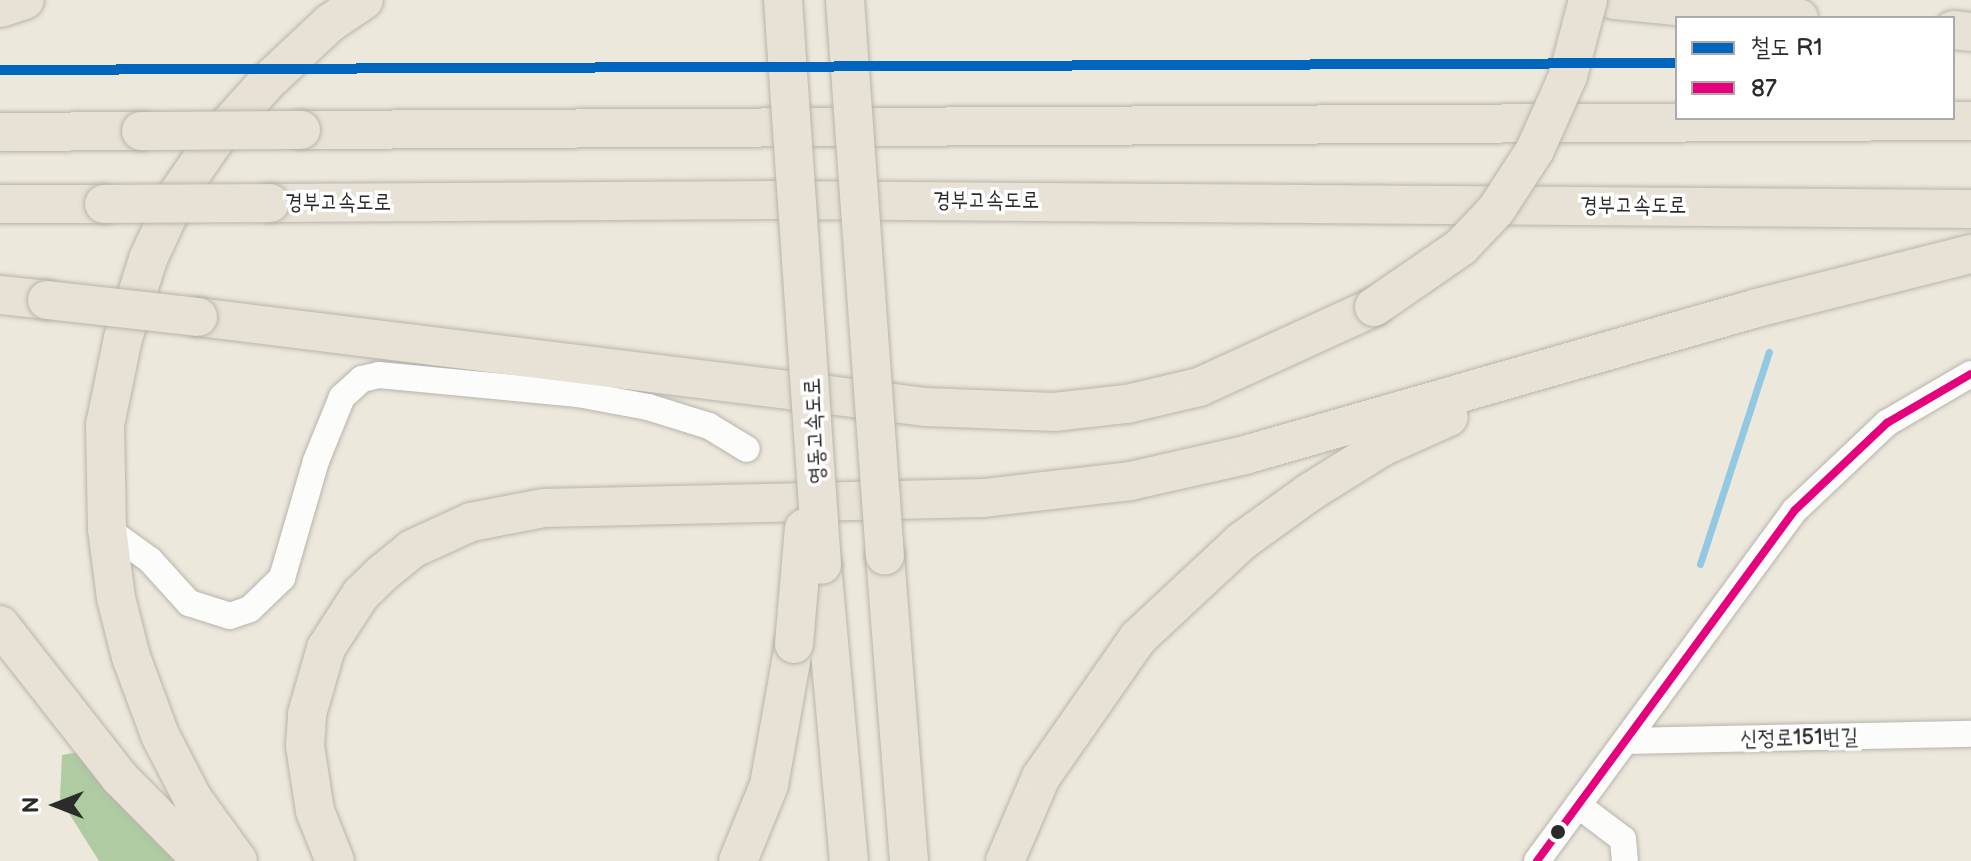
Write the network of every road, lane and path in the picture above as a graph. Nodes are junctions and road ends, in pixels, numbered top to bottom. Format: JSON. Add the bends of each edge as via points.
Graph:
{"nodes":[{"id":1,"x":25,"y":0,"type":"edge"},
{"id":2,"x":364,"y":0,"type":"edge"},
{"id":3,"x":783,"y":0,"type":"edge"},
{"id":4,"x":1588,"y":0,"type":"edge"},
{"id":5,"x":1614,"y":0,"type":"edge"},
{"id":6,"x":846,"y":4,"type":"edge"},
{"id":7,"x":0,"y":8,"type":"edge"},
{"id":8,"x":1778,"y":16,"type":"edge"},
{"id":9,"x":1971,"y":121,"type":"edge"},
{"id":10,"x":0,"y":132,"type":"edge"},
{"id":11,"x":0,"y":204,"type":"edge"},
{"id":12,"x":1971,"y":209,"type":"edge"},
{"id":13,"x":1971,"y":254,"type":"edge"},
{"id":14,"x":0,"y":295,"type":"edge"},
{"id":15,"x":1621,"y":348,"type":"junction"},
{"id":16,"x":1971,"y":374,"type":"edge"},
{"id":17,"x":815,"y":410,"type":"junction"},
{"id":18,"x":747,"y":449,"type":"dead end"},
{"id":19,"x":107,"y":529,"type":"junction"},
{"id":20,"x":0,"y":625,"type":"edge"},
{"id":21,"x":1971,"y":734,"type":"edge"},
{"id":22,"x":1626,"y":741,"type":"junction"},
{"id":23,"x":1578,"y":805,"type":"junction"},
{"id":24,"x":202,"y":861,"type":"edge"},
{"id":25,"x":238,"y":861,"type":"edge"},
{"id":26,"x":335,"y":861,"type":"edge"},
{"id":27,"x":738,"y":861,"type":"edge"},
{"id":28,"x":849,"y":861,"type":"edge"},
{"id":29,"x":909,"y":861,"type":"edge"},
{"id":30,"x":1005,"y":861,"type":"edge"},
{"id":31,"x":1537,"y":861,"type":"edge"},
{"id":32,"x":1625,"y":861,"type":"edge"}],
"edges":[{"from":1,"to":7,"type":"highway"},
{"from":2,"to":19,"type":"highway","via":[[330,23],[266,83],[214,141],[179,192],[148,259],[123,338],[105,425]]},
{"from":3,"to":17,"type":"highway","name":"영동고속도로","bridge":true},
{"from":4,"to":14,"type":"highway","bridge":true,"via":[[1562,88],[1535,150],[1496,210],[1442,263],[1374,307],[1199,387],[1127,404],[1054,412],[926,407]]},
{"from":5,"to":8,"type":"highway"},
{"from":6,"to":29,"type":"highway","bridge":true},
{"from":9,"to":10,"type":"highway","bridge":true},
{"from":11,"to":12,"type":"highway","name":"경부고속도로","bridge":true,"via":[[791,200]]},
{"from":13,"to":15,"type":"highway"},
{"from":15,"to":26,"type":"highway","via":[[1245,455],[1130,481],[984,498],[544,508],[509,512],[439,535],[412,549],[361,594],[326,648],[314,683],[307,714],[307,779]]},
{"from":15,"to":30,"type":"highway","via":[[1382,447],[1242,541],[1138,638],[1081,712],[1041,777]]},
{"from":16,"to":22,"type":"street","via":[[1887,423],[1837,465],[1795,510]]},
{"from":17,"to":27,"type":"highway","bridge":true,"via":[[794,644],[769,785]]},
{"from":17,"to":28,"type":"highway","name":"영동고속도로","bridge":true,"via":[[822,565]]},
{"from":18,"to":19,"type":"street","via":[[709,426],[648,407],[578,394],[379,375],[362,379],[342,397],[316,461],[282,578],[250,609],[230,616],[189,603],[150,560]]},
{"from":19,"to":25,"type":"highway","via":[[116,598],[160,735],[193,799]]},
{"from":20,"to":24,"type":"highway","via":[[120,778]]},
{"from":21,"to":22,"type":"street","name":"신정로151번길"},
{"from":22,"to":23,"type":"street"},
{"from":23,"to":31,"type":"street"},
{"from":23,"to":32,"type":"street","via":[[1623,839]]}]}
